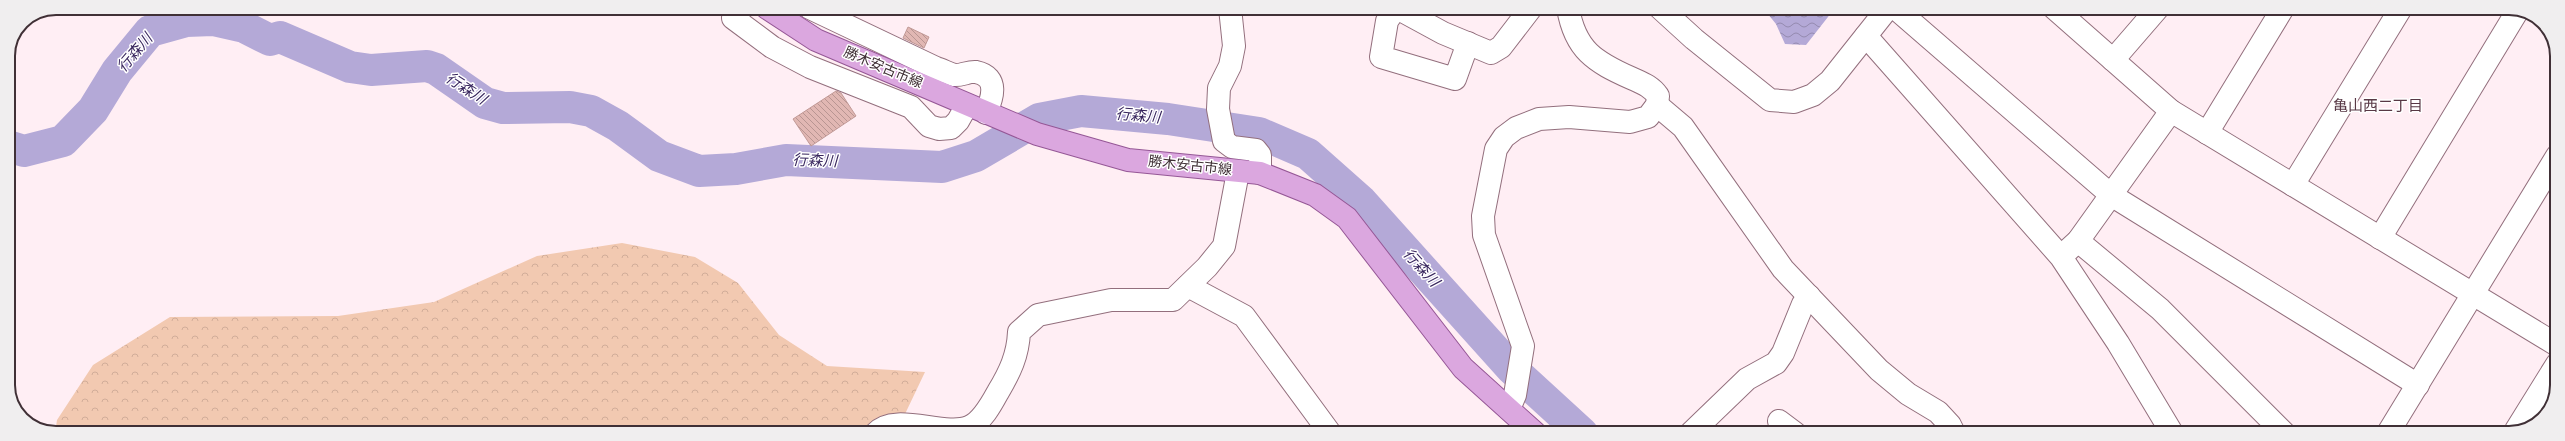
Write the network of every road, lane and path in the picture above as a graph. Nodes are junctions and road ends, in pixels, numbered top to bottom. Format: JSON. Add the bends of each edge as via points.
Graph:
{"nodes":[{"id":1,"x":736,"y":15,"type":"edge"},
{"id":2,"x":778,"y":15,"type":"edge"},
{"id":3,"x":825,"y":15,"type":"edge"},
{"id":4,"x":1231,"y":15,"type":"edge"},
{"id":5,"x":1391,"y":15,"type":"edge"},
{"id":6,"x":1410,"y":15,"type":"edge"},
{"id":7,"x":1520,"y":15,"type":"edge"},
{"id":8,"x":1569,"y":15,"type":"edge"},
{"id":9,"x":1668,"y":15,"type":"edge"},
{"id":10,"x":1882,"y":15,"type":"edge"},
{"id":11,"x":1903,"y":15,"type":"edge"},
{"id":12,"x":2062,"y":15,"type":"edge"},
{"id":13,"x":2152,"y":15,"type":"edge"},
{"id":14,"x":2279,"y":15,"type":"edge"},
{"id":15,"x":2397,"y":15,"type":"edge"},
{"id":16,"x":2515,"y":15,"type":"edge"},
{"id":17,"x":1866,"y":36,"type":"junction"},
{"id":18,"x":1468,"y":44,"type":"junction"},
{"id":19,"x":2113,"y":60,"type":"junction"},
{"id":20,"x":1657,"y":105,"type":"junction"},
{"id":21,"x":981,"y":111,"type":"junction"},
{"id":22,"x":2172,"y":111,"type":"junction"},
{"id":23,"x":2207,"y":133,"type":"junction"},
{"id":24,"x":2550,"y":168,"type":"edge"},
{"id":25,"x":1238,"y":172,"type":"junction"},
{"id":26,"x":1260,"y":173,"type":"junction"},
{"id":27,"x":2293,"y":185,"type":"junction"},
{"id":28,"x":2110,"y":195,"type":"junction"},
{"id":29,"x":2380,"y":238,"type":"junction"},
{"id":30,"x":2078,"y":241,"type":"junction"},
{"id":31,"x":2061,"y":257,"type":"junction"},
{"id":32,"x":1188,"y":286,"type":"junction"},
{"id":33,"x":2473,"y":294,"type":"junction"},
{"id":34,"x":1809,"y":296,"type":"junction"},
{"id":35,"x":2550,"y":341,"type":"edge"},
{"id":36,"x":2550,"y":375,"type":"edge"},
{"id":37,"x":2418,"y":385,"type":"junction"},
{"id":38,"x":1509,"y":409,"type":"junction"},
{"id":39,"x":2519,"y":424,"type":"edge"},
{"id":40,"x":892,"y":426,"type":"edge"},
{"id":41,"x":921,"y":426,"type":"edge"},
{"id":42,"x":971,"y":426,"type":"edge"},
{"id":43,"x":1325,"y":426,"type":"edge"},
{"id":44,"x":1527,"y":426,"type":"edge"},
{"id":45,"x":1698,"y":426,"type":"edge"},
{"id":46,"x":1950,"y":426,"type":"edge"},
{"id":47,"x":2168,"y":426,"type":"edge"},
{"id":48,"x":2277,"y":426,"type":"edge"},
{"id":49,"x":2392,"y":426,"type":"edge"}],
"edges":[{"from":1,"to":21,"type":"street","via":[[733,18],[772,47],[810,67],[911,107],[929,126],[951,128],[958,121]]},
{"from":2,"to":21,"type":"main road","name":"勝木安古市線","via":[[816,40]]},
{"from":3,"to":21,"type":"street","via":[[936,68],[956,75],[976,72],[985,76],[992,85],[994,96]]},
{"from":4,"to":26,"type":"street","via":[[1234,46],[1230,66],[1219,88],[1218,109],[1224,140],[1232,148],[1256,150],[1260,155]]},
{"from":5,"to":18,"type":"street","via":[[1387,21],[1381,57],[1455,78]]},
{"from":6,"to":18,"type":"street"},
{"from":7,"to":18,"type":"street","via":[[1501,48],[1491,53]]},
{"from":8,"to":20,"type":"street","via":[[1583,47],[1602,65],[1652,87],[1658,96]]},
{"from":9,"to":17,"type":"street","via":[[1770,100],[1794,102],[1813,95],[1830,81]]},
{"from":10,"to":17,"type":"street"},
{"from":11,"to":28,"type":"street"},
{"from":12,"to":19,"type":"street"},
{"from":13,"to":19,"type":"street"},
{"from":14,"to":23,"type":"street"},
{"from":15,"to":27,"type":"street"},
{"from":16,"to":29,"type":"street"},
{"from":17,"to":31,"type":"street"},
{"from":19,"to":22,"type":"street"},
{"from":20,"to":34,"type":"street","via":[[1683,128],[1783,269]]},
{"from":20,"to":38,"type":"street","via":[[1648,117],[1630,122],[1569,117],[1539,120],[1516,128],[1504,137],[1496,149],[1483,216],[1484,235],[1523,346],[1515,395]]},
{"from":21,"to":25,"type":"main road","name":"勝木安古市線","via":[[1037,134],[1128,160]]},
{"from":22,"to":23,"type":"street"},
{"from":22,"to":28,"type":"street"},
{"from":23,"to":27,"type":"street"},
{"from":24,"to":33,"type":"street"},
{"from":25,"to":26,"type":"main road","name":"勝木安古市線"},
{"from":25,"to":32,"type":"street","via":[[1224,246]]},
{"from":26,"to":38,"type":"main road","name":"勝木安古市線","via":[[1315,195],[1346,218],[1463,368]]},
{"from":27,"to":29,"type":"street"},
{"from":28,"to":30,"type":"street"},
{"from":28,"to":37,"type":"street"},
{"from":29,"to":33,"type":"street"},
{"from":30,"to":31,"type":"street"},
{"from":30,"to":48,"type":"street","via":[[2160,309]]},
{"from":31,"to":47,"type":"street","via":[[2118,343]]},
{"from":32,"to":42,"type":"street","via":[[1173,300],[1111,300],[1038,315],[1019,332],[1018,352],[1011,370],[991,404]]},
{"from":32,"to":43,"type":"street","via":[[1244,316]]},
{"from":33,"to":35,"type":"street"},
{"from":33,"to":37,"type":"street"},
{"from":34,"to":45,"type":"street","via":[[1776,363],[1747,379]]},
{"from":34,"to":46,"type":"street","via":[[1879,370],[1908,394],[1938,412]]},
{"from":36,"to":39,"type":"street"},
{"from":37,"to":49,"type":"street"},
{"from":38,"to":44,"type":"main road","name":"勝木安古市線"},
{"from":40,"to":41,"type":"street","via":[[896,424]]}]}
